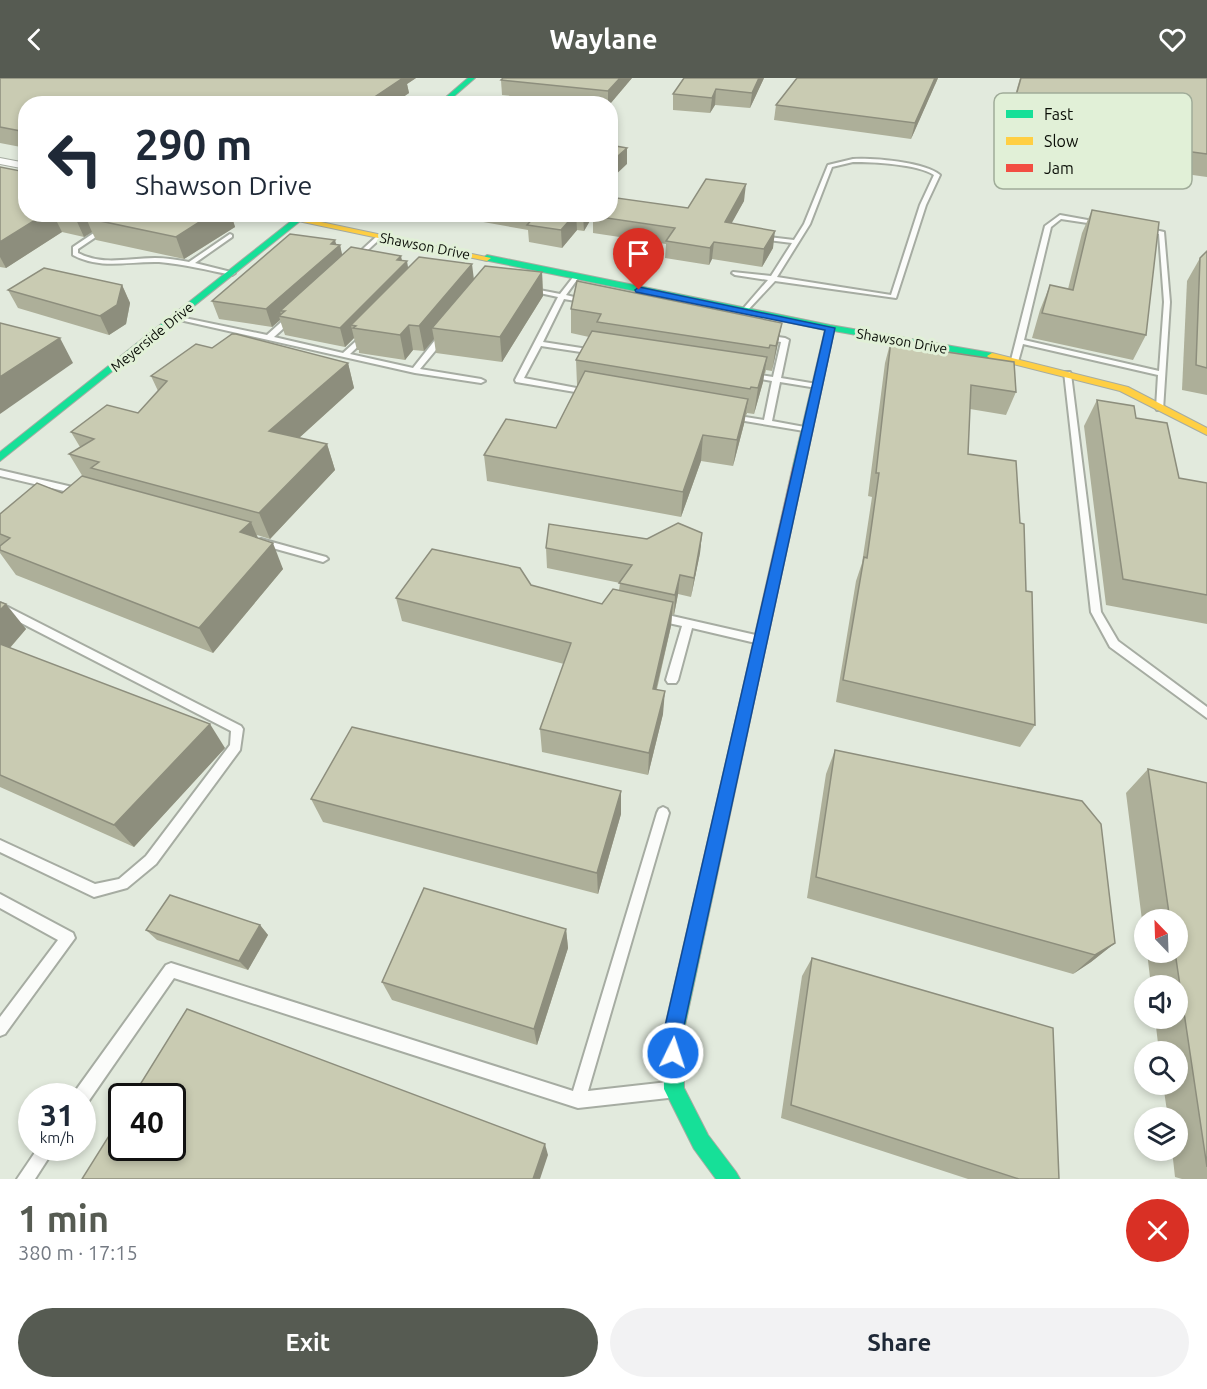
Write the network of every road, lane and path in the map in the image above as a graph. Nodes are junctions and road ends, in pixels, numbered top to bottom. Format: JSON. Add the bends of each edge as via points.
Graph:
{"nodes":[{"id":1,"x":472,"y":78,"type":"edge"},
{"id":2,"x":451,"y":96,"type":"edge"},
{"id":3,"x":0,"y":161,"type":"edge"},
{"id":4,"x":18,"y":164,"type":"edge"},
{"id":5,"x":116,"y":222,"type":"edge"},
{"id":6,"x":295,"y":222,"type":"edge"},
{"id":7,"x":320,"y":222,"type":"edge"},
{"id":8,"x":1106,"y":224,"type":"edge"},
{"id":9,"x":1140,"y":229,"type":"edge"},
{"id":10,"x":230,"y":236,"type":"dead end"},
{"id":11,"x":757,"y":236,"type":"edge"},
{"id":12,"x":379,"y":237,"type":"junction"},
{"id":13,"x":796,"y":242,"type":"junction"},
{"id":14,"x":348,"y":254,"type":"edge"},
{"id":15,"x":358,"y":256,"type":"junction"},
{"id":16,"x":370,"y":258,"type":"edge"},
{"id":17,"x":350,"y":263,"type":"edge"},
{"id":18,"x":189,"y":265,"type":"junction"},
{"id":19,"x":232,"y":273,"type":"junction"},
{"id":20,"x":735,"y":273,"type":"dead end"},
{"id":21,"x":576,"y":277,"type":"junction"},
{"id":22,"x":774,"y":279,"type":"junction"},
{"id":23,"x":519,"y":288,"type":"edge"},
{"id":24,"x":562,"y":296,"type":"junction"},
{"id":25,"x":597,"y":303,"type":"edge"},
{"id":26,"x":302,"y":308,"type":"edge"},
{"id":27,"x":744,"y":311,"type":"junction"},
{"id":28,"x":175,"y":318,"type":"junction"},
{"id":29,"x":450,"y":327,"type":"edge"},
{"id":30,"x":830,"y":328,"type":"junction"},
{"id":31,"x":369,"y":330,"type":"edge"},
{"id":32,"x":761,"y":336,"type":"edge"},
{"id":33,"x":269,"y":338,"type":"junction"},
{"id":34,"x":1020,"y":341,"type":"junction"},
{"id":35,"x":539,"y":343,"type":"junction"},
{"id":36,"x":607,"y":354,"type":"edge"},
{"id":37,"x":345,"y":355,"type":"junction"},
{"id":38,"x":1015,"y":360,"type":"junction"},
{"id":39,"x":415,"y":371,"type":"junction"},
{"id":40,"x":744,"y":374,"type":"edge"},
{"id":41,"x":1067,"y":374,"type":"junction"},
{"id":42,"x":1162,"y":374,"type":"junction"},
{"id":43,"x":778,"y":380,"type":"junction"},
{"id":44,"x":481,"y":381,"type":"dead end"},
{"id":45,"x":817,"y":386,"type":"junction"},
{"id":46,"x":602,"y":394,"type":"edge"},
{"id":47,"x":1160,"y":408,"type":"junction"},
{"id":48,"x":720,"y":415,"type":"edge"},
{"id":49,"x":767,"y":423,"type":"junction"},
{"id":50,"x":807,"y":430,"type":"junction"},
{"id":51,"x":1207,"y":432,"type":"edge"},
{"id":52,"x":0,"y":459,"type":"edge"},
{"id":53,"x":0,"y":473,"type":"edge"},
{"id":54,"x":92,"y":495,"type":"edge"},
{"id":55,"x":254,"y":540,"type":"edge"},
{"id":56,"x":323,"y":559,"type":"dead end"},
{"id":57,"x":0,"y":607,"type":"edge"},
{"id":58,"x":643,"y":613,"type":"edge"},
{"id":59,"x":688,"y":623,"type":"junction"},
{"id":60,"x":761,"y":640,"type":"junction"},
{"id":61,"x":672,"y":680,"type":"dead end"},
{"id":62,"x":1207,"y":713,"type":"edge"},
{"id":63,"x":663,"y":813,"type":"dead end"},
{"id":64,"x":0,"y":846,"type":"edge"},
{"id":65,"x":0,"y":901,"type":"edge"},
{"id":66,"x":0,"y":1029,"type":"edge"},
{"id":67,"x":91,"y":1083,"type":"edge"},
{"id":68,"x":674,"y":1089,"type":"junction"},
{"id":69,"x":578,"y":1100,"type":"junction"},
{"id":70,"x":38,"y":1161,"type":"edge"},
{"id":71,"x":25,"y":1179,"type":"edge"},
{"id":72,"x":729,"y":1179,"type":"edge"}],
"edges":[{"from":1,"to":2,"type":"street"},
{"from":3,"to":4,"type":"street"},
{"from":5,"to":18,"type":"lane","via":[[75,248],[75,254],[82,259],[116,263],[165,260]]},
{"from":6,"to":19,"type":"street","name":"Meyerside Drive"},
{"from":7,"to":12,"type":"street","name":"Shawson Drive"},
{"from":8,"to":34,"type":"lane","via":[[1060,217],[1048,226]]},
{"from":9,"to":42,"type":"lane","via":[[1162,233],[1167,302]]},
{"from":10,"to":18,"type":"lane"},
{"from":11,"to":13,"type":"lane"},
{"from":12,"to":15,"type":"lane"},
{"from":12,"to":21,"type":"street","name":"Shawson Drive","via":[[500,265]]},
{"from":13,"to":22,"type":"lane"},
{"from":13,"to":22,"type":"lane","via":[[830,166],[862,159],[928,170],[937,176],[923,205],[894,297]]},
{"from":14,"to":15,"type":"lane"},
{"from":15,"to":16,"type":"lane"},
{"from":15,"to":17,"type":"lane"},
{"from":18,"to":19,"type":"lane"},
{"from":19,"to":28,"type":"street","name":"Meyerside Drive"},
{"from":20,"to":22,"type":"lane"},
{"from":21,"to":24,"type":"lane"},
{"from":21,"to":27,"type":"street","name":"Shawson Drive"},
{"from":22,"to":27,"type":"lane"},
{"from":23,"to":24,"type":"lane"},
{"from":24,"to":25,"type":"lane"},
{"from":24,"to":35,"type":"lane"},
{"from":26,"to":33,"type":"lane"},
{"from":27,"to":30,"type":"street","name":"Shawson Drive"},
{"from":28,"to":33,"type":"lane"},
{"from":28,"to":52,"type":"street","name":"Meyerside Drive"},
{"from":29,"to":39,"type":"lane"},
{"from":30,"to":38,"type":"street","name":"Shawson Drive"},
{"from":30,"to":45,"type":"street"},
{"from":31,"to":37,"type":"lane"},
{"from":32,"to":43,"type":"lane","via":[[785,340]]},
{"from":33,"to":37,"type":"lane"},
{"from":34,"to":38,"type":"lane"},
{"from":34,"to":42,"type":"lane"},
{"from":35,"to":36,"type":"lane"},
{"from":35,"to":46,"type":"lane","via":[[519,380]]},
{"from":37,"to":39,"type":"lane"},
{"from":38,"to":41,"type":"street","name":"Shawson Drive"},
{"from":39,"to":44,"type":"lane"},
{"from":40,"to":43,"type":"lane"},
{"from":41,"to":47,"type":"street","name":"Shawson Drive","via":[[1124,389]]},
{"from":41,"to":62,"type":"lane","via":[[1096,612],[1114,644]]},
{"from":42,"to":47,"type":"lane"},
{"from":43,"to":45,"type":"lane"},
{"from":43,"to":49,"type":"lane"},
{"from":45,"to":50,"type":"street"},
{"from":47,"to":51,"type":"street","name":"Shawson Drive"},
{"from":48,"to":49,"type":"lane"},
{"from":49,"to":50,"type":"lane"},
{"from":50,"to":60,"type":"street"},
{"from":53,"to":54,"type":"lane"},
{"from":55,"to":56,"type":"lane"},
{"from":57,"to":64,"type":"lane","via":[[237,729],[236,746],[151,860],[122,884],[94,891]]},
{"from":58,"to":59,"type":"lane"},
{"from":59,"to":60,"type":"lane"},
{"from":59,"to":61,"type":"lane"},
{"from":60,"to":68,"type":"street","via":[[673,1035]]},
{"from":63,"to":69,"type":"lane"},
{"from":65,"to":66,"type":"lane","via":[[68,938]]},
{"from":67,"to":69,"type":"lane","via":[[171,970]]},
{"from":68,"to":69,"type":"lane"},
{"from":68,"to":72,"type":"street","via":[[701,1142]]},
{"from":70,"to":71,"type":"lane"}]}
